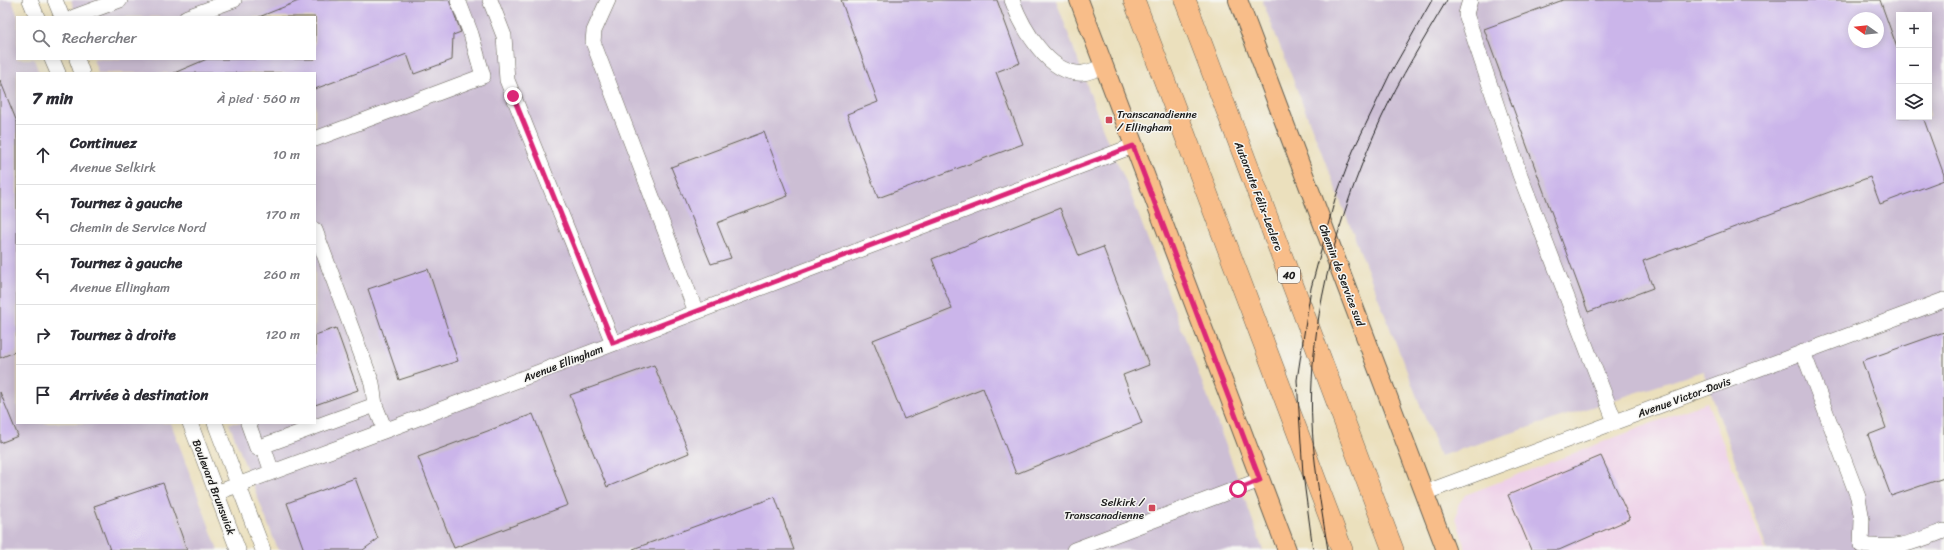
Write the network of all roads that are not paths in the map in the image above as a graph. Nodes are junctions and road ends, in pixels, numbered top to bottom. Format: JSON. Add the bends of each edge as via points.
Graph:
{"nodes":[{"id":1,"x":30,"y":0,"type":"edge"},
{"id":2,"x":55,"y":0,"type":"edge"},
{"id":3,"x":120,"y":0,"type":"edge"},
{"id":4,"x":234,"y":0,"type":"edge"},
{"id":5,"x":458,"y":0,"type":"edge"},
{"id":6,"x":490,"y":0,"type":"edge"},
{"id":7,"x":608,"y":0,"type":"edge"},
{"id":8,"x":1012,"y":0,"type":"edge"},
{"id":9,"x":1079,"y":0,"type":"edge"},
{"id":10,"x":1134,"y":0,"type":"edge"},
{"id":11,"x":1185,"y":0,"type":"edge"},
{"id":12,"x":1238,"y":0,"type":"edge"},
{"id":13,"x":1470,"y":0,"type":"edge"},
{"id":14,"x":36,"y":16,"type":"edge"},
{"id":15,"x":62,"y":16,"type":"edge"},
{"id":16,"x":77,"y":16,"type":"edge"},
{"id":17,"x":190,"y":16,"type":"edge"},
{"id":18,"x":52,"y":60,"type":"edge"},
{"id":19,"x":77,"y":60,"type":"edge"},
{"id":20,"x":1104,"y":66,"type":"junction"},
{"id":21,"x":58,"y":72,"type":"edge"},
{"id":22,"x":82,"y":72,"type":"edge"},
{"id":23,"x":316,"y":139,"type":"edge"},
{"id":24,"x":1133,"y":146,"type":"junction"},
{"id":25,"x":316,"y":233,"type":"edge"},
{"id":26,"x":1943,"y":301,"type":"edge"},
{"id":27,"x":696,"y":312,"type":"junction"},
{"id":28,"x":613,"y":343,"type":"junction"},
{"id":29,"x":1803,"y":352,"type":"junction"},
{"id":30,"x":375,"y":405,"type":"junction"},
{"id":31,"x":1615,"y":422,"type":"junction"},
{"id":32,"x":190,"y":424,"type":"edge"},
{"id":33,"x":215,"y":424,"type":"edge"},
{"id":34,"x":248,"y":424,"type":"edge"},
{"id":35,"x":385,"y":430,"type":"junction"},
{"id":36,"x":263,"y":446,"type":"junction"},
{"id":37,"x":207,"y":469,"type":"junction"},
{"id":38,"x":272,"y":472,"type":"junction"},
{"id":39,"x":1260,"y":480,"type":"junction"},
{"id":40,"x":238,"y":485,"type":"junction"},
{"id":41,"x":216,"y":493,"type":"junction"},
{"id":42,"x":1424,"y":493,"type":"junction"},
{"id":43,"x":1944,"y":531,"type":"edge"},
{"id":44,"x":238,"y":550,"type":"edge"},
{"id":45,"x":263,"y":550,"type":"edge"},
{"id":46,"x":1074,"y":550,"type":"edge"},
{"id":47,"x":1287,"y":550,"type":"edge"},
{"id":48,"x":1342,"y":550,"type":"edge"},
{"id":49,"x":1393,"y":550,"type":"edge"},
{"id":50,"x":1446,"y":550,"type":"edge"}],
"edges":[{"from":1,"to":14,"type":"street"},
{"from":2,"to":15,"type":"street"},
{"from":3,"to":16,"type":"street"},
{"from":4,"to":17,"type":"street"},
{"from":5,"to":23,"type":"street","via":[[483,76]]},
{"from":6,"to":28,"type":"street","via":[[504,36],[507,80]]},
{"from":7,"to":27,"type":"street","via":[[594,31],[593,42]]},
{"from":8,"to":20,"type":"street","via":[[1026,30],[1050,59],[1069,71],[1090,71]]},
{"from":9,"to":20,"type":"main road"},
{"from":10,"to":48,"type":"highway"},
{"from":11,"to":49,"type":"highway","name":"Autoroute Félix-Leclerc","number":"40"},
{"from":12,"to":42,"type":"main road","name":"Chemin de Service sud"},
{"from":13,"to":31,"type":"street","via":[[1466,14],[1520,175]]},
{"from":18,"to":21,"type":"street"},
{"from":19,"to":22,"type":"street"},
{"from":20,"to":24,"type":"main road"},
{"from":24,"to":27,"type":"street","name":"Avenue Ellingham"},
{"from":24,"to":39,"type":"main road"},
{"from":25,"to":30,"type":"street","via":[[372,383]]},
{"from":26,"to":29,"type":"street","name":"Avenue Victor-Davis"},
{"from":27,"to":28,"type":"street","name":"Avenue Ellingham"},
{"from":28,"to":35,"type":"street","name":"Avenue Ellingham"},
{"from":29,"to":31,"type":"street","name":"Avenue Victor-Davis"},
{"from":29,"to":43,"type":"street","via":[[1858,497],[1862,520],[1861,545],[1894,547]]},
{"from":30,"to":35,"type":"street"},
{"from":30,"to":36,"type":"street"},
{"from":31,"to":42,"type":"street","name":"Avenue Victor-Davis"},
{"from":32,"to":37,"type":"street","name":"Boulevard Brunswick"},
{"from":33,"to":40,"type":"street","name":"Boulevard Brunswick"},
{"from":34,"to":36,"type":"street","via":[[257,448]]},
{"from":35,"to":38,"type":"street","name":"Avenue Ellingham"},
{"from":36,"to":38,"type":"street"},
{"from":37,"to":40,"type":"street"},
{"from":37,"to":41,"type":"street","name":"Boulevard Brunswick"},
{"from":38,"to":40,"type":"street","name":"Avenue Ellingham"},
{"from":39,"to":46,"type":"street"},
{"from":39,"to":47,"type":"main road"},
{"from":40,"to":41,"type":"street","name":"Avenue Ellingham"},
{"from":40,"to":45,"type":"street","name":"Boulevard Brunswick"},
{"from":41,"to":44,"type":"street","name":"Boulevard Brunswick"},
{"from":42,"to":50,"type":"main road","name":"Chemin de Service sud"}]}
